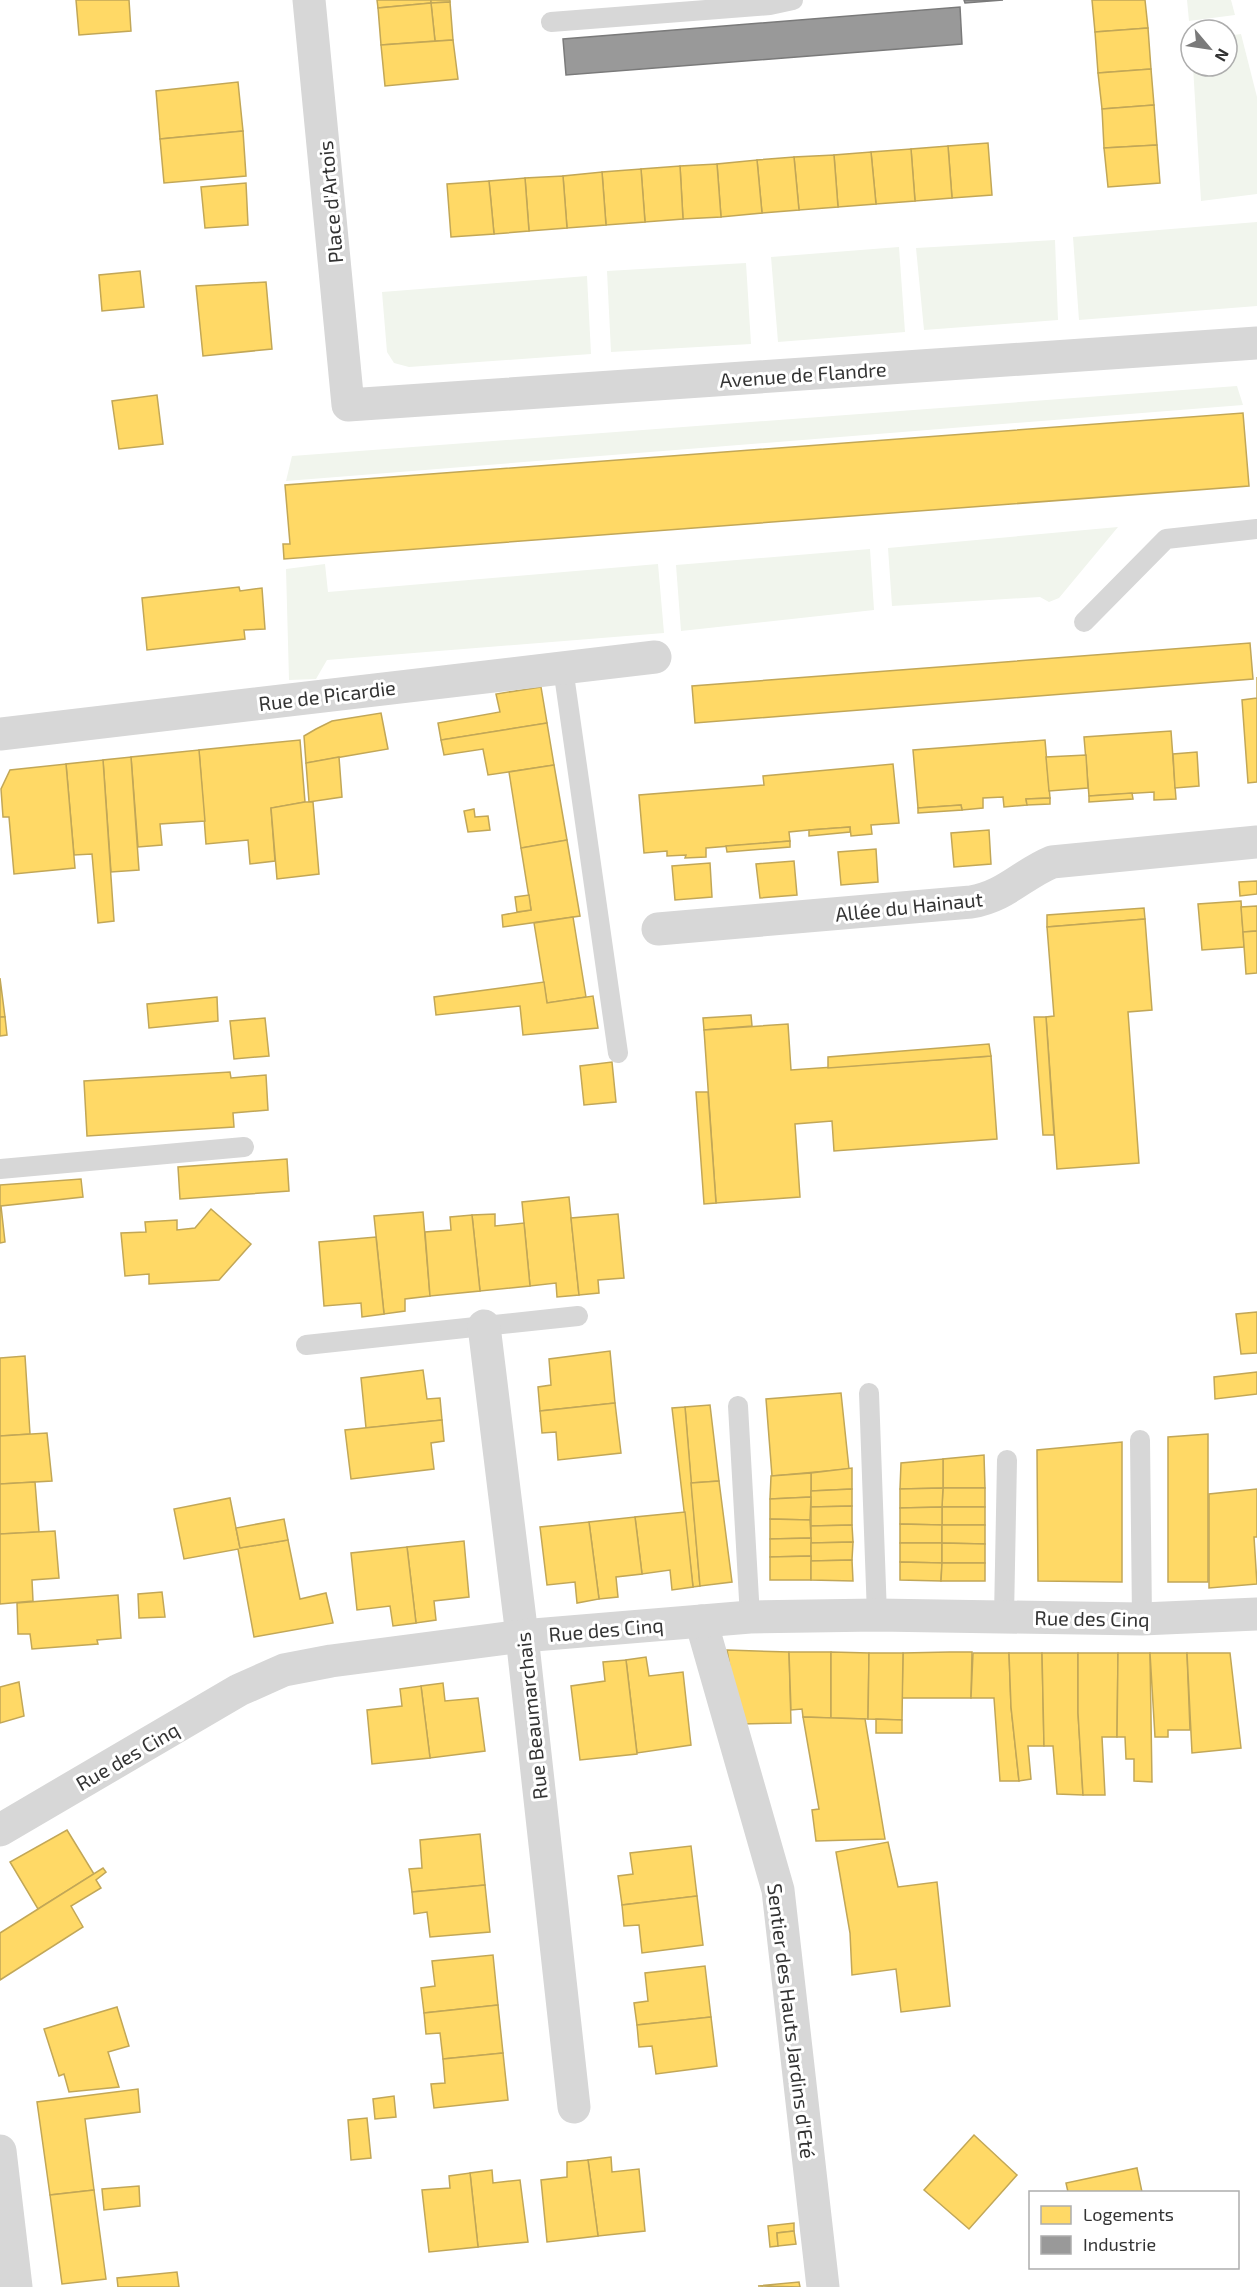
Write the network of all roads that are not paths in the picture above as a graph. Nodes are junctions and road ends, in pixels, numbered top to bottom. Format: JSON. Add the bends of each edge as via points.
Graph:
{"nodes":[{"id":1,"x":309,"y":0,"type":"edge"},
{"id":2,"x":793,"y":0,"type":"edge"},
{"id":3,"x":551,"y":22,"type":"dead end"},
{"id":4,"x":1257,"y":343,"type":"edge"},
{"id":5,"x":348,"y":405,"type":"joint"},
{"id":6,"x":1257,"y":529,"type":"edge"},
{"id":7,"x":1084,"y":622,"type":"dead end"},
{"id":8,"x":655,"y":657,"type":"dead end"},
{"id":9,"x":563,"y":668,"type":"junction"},
{"id":10,"x":0,"y":734,"type":"edge"},
{"id":11,"x":1257,"y":842,"type":"edge"},
{"id":12,"x":658,"y":929,"type":"dead end"},
{"id":13,"x":618,"y":1053,"type":"dead end"},
{"id":14,"x":244,"y":1147,"type":"dead end"},
{"id":15,"x":0,"y":1169,"type":"edge"},
{"id":16,"x":578,"y":1316,"type":"dead end"},
{"id":17,"x":483,"y":1326,"type":"junction"},
{"id":18,"x":306,"y":1345,"type":"dead end"},
{"id":19,"x":869,"y":1393,"type":"dead end"},
{"id":20,"x":738,"y":1406,"type":"dead end"},
{"id":21,"x":1140,"y":1440,"type":"dead end"},
{"id":22,"x":1007,"y":1460,"type":"dead end"},
{"id":23,"x":1257,"y":1614,"type":"edge"},
{"id":24,"x":877,"y":1615,"type":"junction"},
{"id":25,"x":750,"y":1617,"type":"junction"},
{"id":26,"x":1004,"y":1617,"type":"junction"},
{"id":27,"x":1142,"y":1619,"type":"junction"},
{"id":28,"x":701,"y":1621,"type":"junction"},
{"id":29,"x":522,"y":1636,"type":"junction"},
{"id":30,"x":0,"y":1830,"type":"edge"},
{"id":31,"x":574,"y":2107,"type":"dead end"},
{"id":32,"x":0,"y":2151,"type":"edge"},
{"id":33,"x":16,"y":2287,"type":"edge"},
{"id":34,"x":823,"y":2287,"type":"edge"}],
"edges":[{"from":1,"to":5,"type":"street","name":"Place d'Artois"},
{"from":2,"to":3,"type":"lane"},
{"from":4,"to":5,"type":"street","name":"Avenue de Flandre"},
{"from":6,"to":7,"type":"lane","via":[[1166,539]]},
{"from":8,"to":9,"type":"street","name":"Rue de Picardie"},
{"from":9,"to":10,"type":"street","name":"Rue de Picardie"},
{"from":9,"to":13,"type":"lane"},
{"from":11,"to":12,"type":"street","name":"Allée du Hainaut","via":[[1052,862],[1001,893],[970,902]]},
{"from":14,"to":15,"type":"lane"},
{"from":16,"to":17,"type":"lane"},
{"from":17,"to":18,"type":"lane"},
{"from":17,"to":29,"type":"street","name":"Rue Beaumarchais"},
{"from":19,"to":24,"type":"lane"},
{"from":20,"to":25,"type":"lane"},
{"from":21,"to":27,"type":"lane"},
{"from":22,"to":26,"type":"lane"},
{"from":23,"to":27,"type":"street","name":"Rue des Cinq"},
{"from":24,"to":25,"type":"street","name":"Rue des Cinq"},
{"from":24,"to":26,"type":"street","name":"Rue des Cinq"},
{"from":25,"to":28,"type":"street","name":"Rue des Cinq"},
{"from":26,"to":27,"type":"street","name":"Rue des Cinq"},
{"from":28,"to":29,"type":"street","name":"Rue des Cinq"},
{"from":28,"to":34,"type":"street","name":"Sentier des Hauts Jardins d'Eté","via":[[778,1890]]},
{"from":29,"to":30,"type":"street","name":"Rue des Cinq","via":[[284,1670],[239,1690]]},
{"from":29,"to":31,"type":"street","name":"Rue Beaumarchais"},
{"from":32,"to":33,"type":"street"}]}
